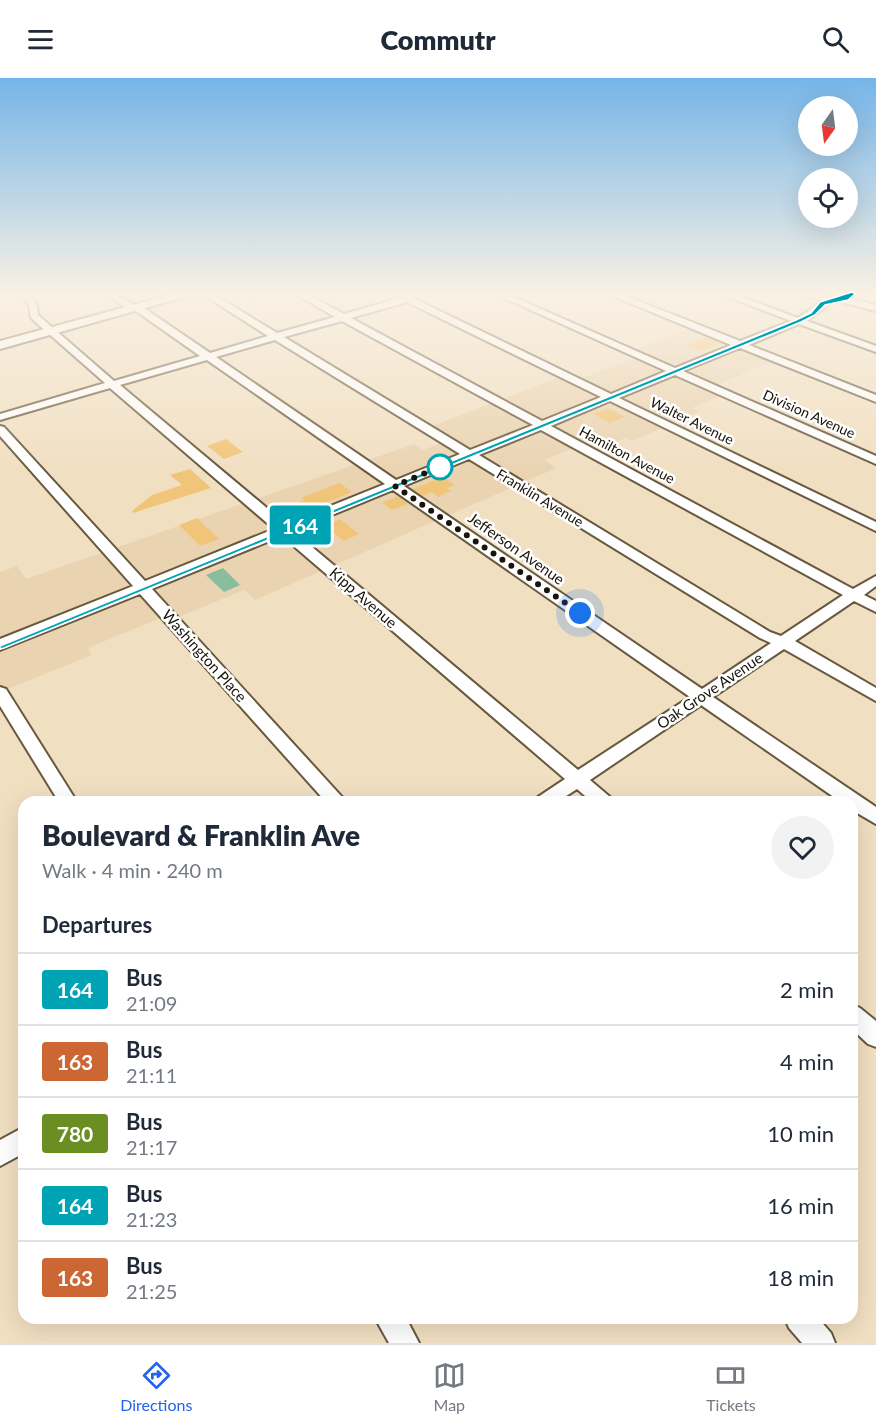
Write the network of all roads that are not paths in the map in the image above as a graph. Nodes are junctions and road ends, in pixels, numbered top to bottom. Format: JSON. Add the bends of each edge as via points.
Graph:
{"nodes":[{"id":1,"x":76,"y":353,"type":"edge"},
{"id":2,"x":203,"y":353,"type":"edge"},
{"id":3,"x":222,"y":353,"type":"edge"},
{"id":4,"x":302,"y":353,"type":"edge"},
{"id":5,"x":408,"y":353,"type":"edge"},
{"id":6,"x":518,"y":353,"type":"edge"},
{"id":7,"x":632,"y":353,"type":"edge"},
{"id":8,"x":720,"y":353,"type":"edge"},
{"id":9,"x":759,"y":353,"type":"edge"},
{"id":10,"x":209,"y":357,"type":"junction"},
{"id":11,"x":675,"y":372,"type":"junction"},
{"id":12,"x":111,"y":383,"type":"junction"},
{"id":13,"x":610,"y":398,"type":"junction"},
{"id":14,"x":876,"y":399,"type":"edge"},
{"id":15,"x":0,"y":417,"type":"edge"},
{"id":16,"x":542,"y":426,"type":"junction"},
{"id":17,"x":0,"y":429,"type":"edge"},
{"id":18,"x":470,"y":455,"type":"junction"},
{"id":19,"x":876,"y":460,"type":"edge"},
{"id":20,"x":395,"y":486,"type":"junction"},
{"id":21,"x":876,"y":527,"type":"edge"},
{"id":22,"x":284,"y":531,"type":"junction"},
{"id":23,"x":876,"y":580,"type":"edge"},
{"id":24,"x":142,"y":588,"type":"junction"},
{"id":25,"x":853,"y":595,"type":"junction"},
{"id":26,"x":876,"y":607,"type":"edge"},
{"id":27,"x":781,"y":643,"type":"junction"},
{"id":28,"x":0,"y":645,"type":"edge"},
{"id":29,"x":0,"y":693,"type":"edge"},
{"id":30,"x":876,"y":695,"type":"edge"},
{"id":31,"x":702,"y":698,"type":"junction"},
{"id":32,"x":579,"y":781,"type":"junction"},
{"id":33,"x":64,"y":796,"type":"edge"},
{"id":34,"x":331,"y":796,"type":"edge"},
{"id":35,"x":554,"y":796,"type":"edge"},
{"id":36,"x":597,"y":796,"type":"edge"},
{"id":37,"x":845,"y":796,"type":"edge"},
{"id":38,"x":858,"y":805,"type":"edge"},
{"id":39,"x":876,"y":817,"type":"edge"},
{"id":40,"x":858,"y":1020,"type":"edge"},
{"id":41,"x":876,"y":1036,"type":"edge"},
{"id":42,"x":18,"y":1143,"type":"edge"},
{"id":43,"x":0,"y":1154,"type":"edge"},
{"id":44,"x":393,"y":1324,"type":"edge"},
{"id":45,"x":804,"y":1324,"type":"edge"},
{"id":46,"x":405,"y":1343,"type":"edge"},
{"id":47,"x":821,"y":1343,"type":"edge"}],
"edges":[{"from":1,"to":12,"type":"street","name":"Kipp Avenue"},
{"from":2,"to":10,"type":"street","name":"Jefferson Avenue"},
{"from":3,"to":10,"type":"street"},
{"from":4,"to":18,"type":"street","name":"Franklin Avenue"},
{"from":5,"to":16,"type":"street","name":"Hamilton Avenue"},
{"from":6,"to":13,"type":"street","name":"Walter Avenue"},
{"from":7,"to":11,"type":"street","name":"Division Avenue"},
{"from":8,"to":11,"type":"street"},
{"from":9,"to":14,"type":"street"},
{"from":10,"to":12,"type":"street"},
{"from":10,"to":20,"type":"street","name":"Jefferson Avenue"},
{"from":11,"to":13,"type":"street"},
{"from":11,"to":19,"type":"street","name":"Division Avenue"},
{"from":12,"to":15,"type":"street"},
{"from":12,"to":22,"type":"street","name":"Kipp Avenue"},
{"from":13,"to":16,"type":"street"},
{"from":13,"to":21,"type":"street","name":"Walter Avenue"},
{"from":16,"to":18,"type":"street"},
{"from":16,"to":25,"type":"street","name":"Hamilton Avenue"},
{"from":17,"to":24,"type":"street","name":"Washington Place"},
{"from":18,"to":20,"type":"street"},
{"from":18,"to":27,"type":"street","name":"Franklin Avenue"},
{"from":20,"to":22,"type":"street"},
{"from":20,"to":31,"type":"street","name":"Jefferson Avenue"},
{"from":22,"to":24,"type":"street"},
{"from":22,"to":32,"type":"street","name":"Kipp Avenue"},
{"from":23,"to":25,"type":"street","name":"Oak Grove Avenue"},
{"from":24,"to":28,"type":"street"},
{"from":24,"to":34,"type":"street","name":"Washington Place"},
{"from":25,"to":26,"type":"street","name":"Hamilton Avenue"},
{"from":25,"to":27,"type":"street","name":"Oak Grove Avenue"},
{"from":27,"to":30,"type":"street","name":"Franklin Avenue","via":[[799,649]]},
{"from":27,"to":31,"type":"street","name":"Oak Grove Avenue"},
{"from":29,"to":33,"type":"street"},
{"from":31,"to":32,"type":"street","name":"Oak Grove Avenue"},
{"from":31,"to":37,"type":"street","name":"Jefferson Avenue"},
{"from":32,"to":35,"type":"street","name":"Oak Grove Avenue"},
{"from":32,"to":36,"type":"street","name":"Kipp Avenue"},
{"from":38,"to":39,"type":"street","name":"Jefferson Avenue"},
{"from":40,"to":41,"type":"street"},
{"from":42,"to":43,"type":"street"},
{"from":44,"to":46,"type":"street"},
{"from":45,"to":47,"type":"street"}]}
